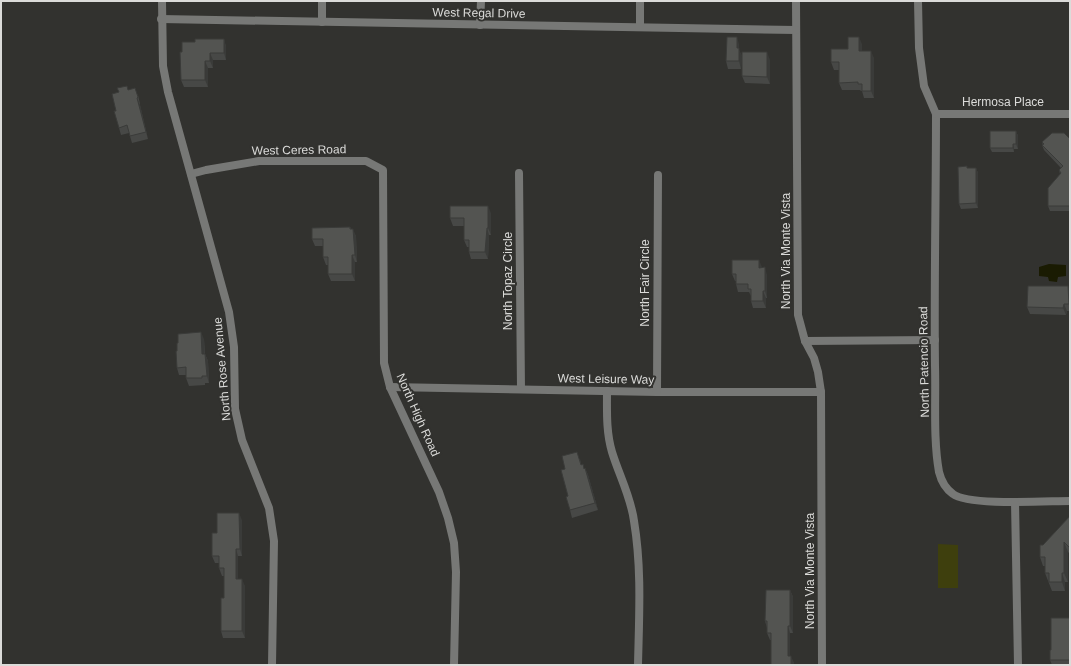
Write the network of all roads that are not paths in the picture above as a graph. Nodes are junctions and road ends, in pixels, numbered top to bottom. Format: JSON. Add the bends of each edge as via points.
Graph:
{"nodes":[{"id":1,"x":162,"y":1,"type":"edge"},
{"id":2,"x":322,"y":1,"type":"edge"},
{"id":3,"x":480,"y":1,"type":"edge"},
{"id":4,"x":640,"y":1,"type":"edge"},
{"id":5,"x":796,"y":1,"type":"edge"},
{"id":6,"x":918,"y":1,"type":"edge"},
{"id":7,"x":162,"y":19,"type":"junction"},
{"id":8,"x":322,"y":22,"type":"junction"},
{"id":9,"x":480,"y":24,"type":"junction"},
{"id":10,"x":640,"y":27,"type":"junction"},
{"id":11,"x":796,"y":30,"type":"junction"},
{"id":12,"x":936,"y":114,"type":"junction"},
{"id":13,"x":1070,"y":114,"type":"edge"},
{"id":14,"x":383,"y":170,"type":"joint"},
{"id":15,"x":519,"y":173,"type":"dead end"},
{"id":16,"x":192,"y":174,"type":"junction"},
{"id":17,"x":658,"y":175,"type":"dead end"},
{"id":18,"x":935,"y":340,"type":"junction"},
{"id":19,"x":805,"y":341,"type":"junction"},
{"id":20,"x":390,"y":387,"type":"junction"},
{"id":21,"x":521,"y":389,"type":"junction"},
{"id":22,"x":607,"y":391,"type":"junction"},
{"id":23,"x":657,"y":392,"type":"junction"},
{"id":24,"x":821,"y":392,"type":"junction"},
{"id":25,"x":1070,"y":501,"type":"edge"},
{"id":26,"x":1015,"y":502,"type":"junction"},
{"id":27,"x":272,"y":665,"type":"edge"},
{"id":28,"x":454,"y":665,"type":"edge"},
{"id":29,"x":638,"y":665,"type":"edge"},
{"id":30,"x":822,"y":665,"type":"edge"},
{"id":31,"x":1018,"y":665,"type":"edge"}],
"edges":[{"from":1,"to":7,"type":"street","name":"North Rose Avenue"},
{"from":2,"to":8,"type":"street"},
{"from":3,"to":9,"type":"street"},
{"from":4,"to":10,"type":"street"},
{"from":5,"to":11,"type":"street","name":"North Via Monte Vista"},
{"from":6,"to":12,"type":"street","name":"North Patencio Road","via":[[918,48],[924,86]]},
{"from":7,"to":8,"type":"street","name":"West Regal Drive"},
{"from":7,"to":16,"type":"street","name":"North Rose Avenue","via":[[167,86]]},
{"from":8,"to":9,"type":"street","name":"West Regal Drive"},
{"from":9,"to":10,"type":"street","name":"West Regal Drive"},
{"from":10,"to":11,"type":"street","name":"West Regal Drive"},
{"from":11,"to":19,"type":"street","name":"North Via Monte Vista","via":[[798,315]]},
{"from":12,"to":13,"type":"street","name":"Hermosa Place"},
{"from":12,"to":18,"type":"street","name":"North Patencio Road"},
{"from":14,"to":16,"type":"street","name":"West Ceres Road","via":[[366,161],[259,161]]},
{"from":14,"to":20,"type":"street","name":"North High Road","via":[[384,364]]},
{"from":15,"to":21,"type":"street","name":"North Topaz Circle"},
{"from":16,"to":27,"type":"street","name":"North Rose Avenue","via":[[229,312],[234,347],[235,409],[242,440],[269,508],[274,542]]},
{"from":17,"to":23,"type":"street","name":"North Fair Circle"},
{"from":18,"to":19,"type":"street"},
{"from":18,"to":26,"type":"street","name":"North Patencio Road","via":[[937,453],[945,487],[954,495],[968,500]]},
{"from":19,"to":24,"type":"street","name":"North Via Monte Vista","via":[[814,358]]},
{"from":20,"to":21,"type":"street","name":"West Leisure Way"},
{"from":20,"to":28,"type":"street","name":"North High Road","via":[[439,492],[454,544]]},
{"from":21,"to":22,"type":"street","name":"West Leisure Way"},
{"from":22,"to":23,"type":"street","name":"West Leisure Way"},
{"from":22,"to":29,"type":"street","via":[[607,421],[612,451],[628,493],[634,520],[639,568]]},
{"from":23,"to":24,"type":"street","name":"West Leisure Way"},
{"from":24,"to":30,"type":"street","name":"North Via Monte Vista"},
{"from":25,"to":26,"type":"street","name":"North Patencio Road"},
{"from":26,"to":31,"type":"street"}]}
